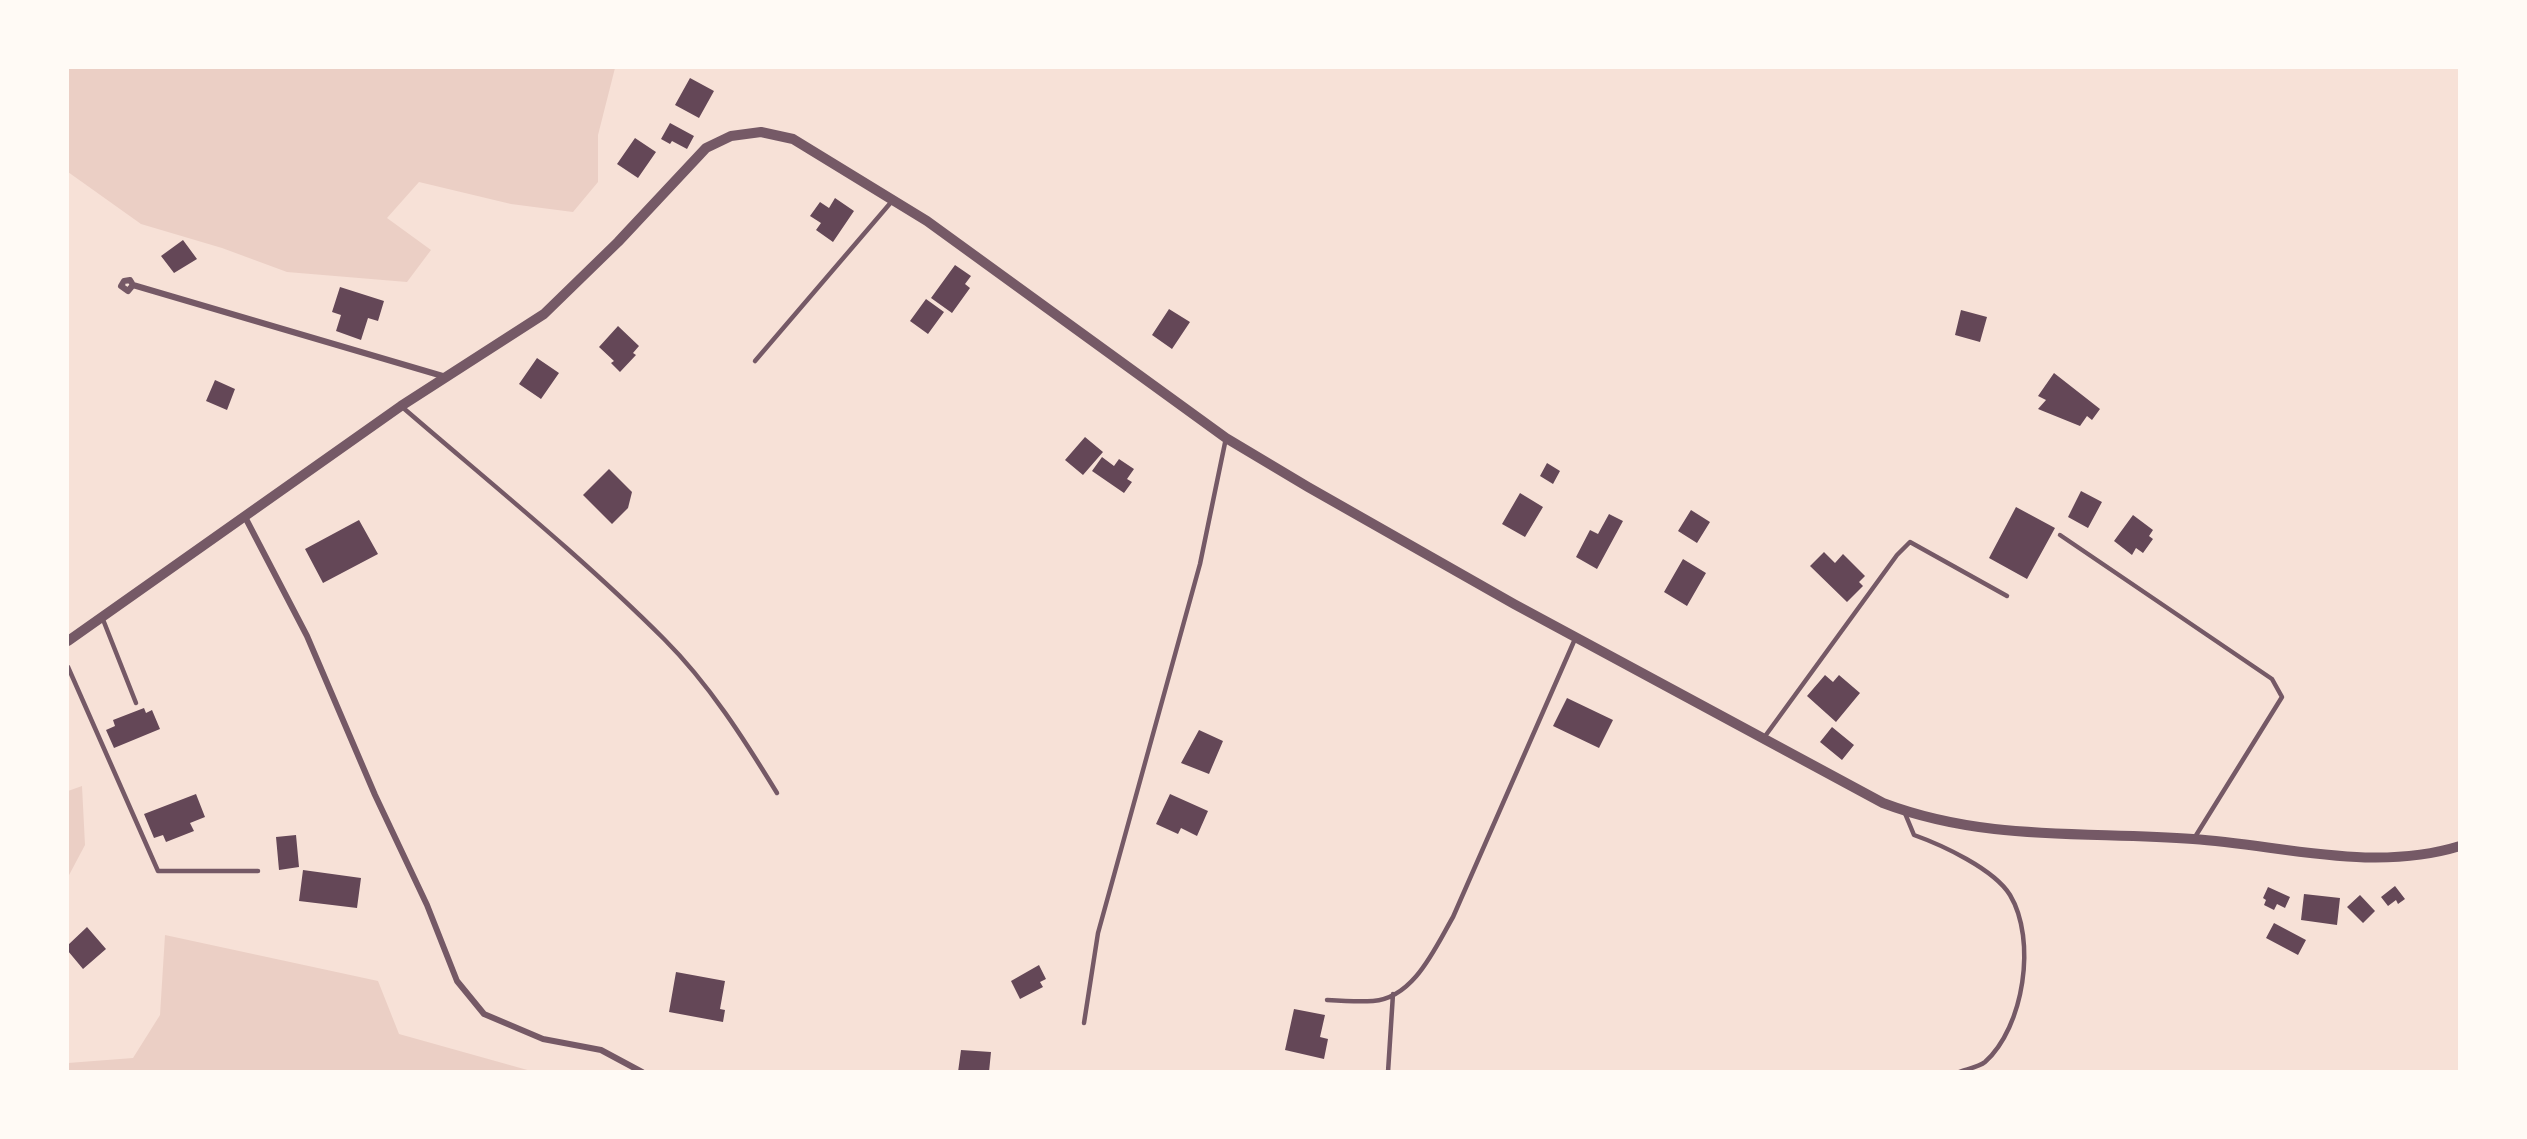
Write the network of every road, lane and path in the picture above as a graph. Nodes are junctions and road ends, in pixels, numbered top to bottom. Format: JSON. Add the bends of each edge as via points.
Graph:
{"nodes":[{"id":1,"x":894,"y":199,"type":"junction"},
{"id":2,"x":133,"y":285,"type":"dead end"},
{"id":3,"x":754,"y":362,"type":"dead end"},
{"id":4,"x":447,"y":377,"type":"junction"},
{"id":5,"x":401,"y":406,"type":"junction"},
{"id":6,"x":1226,"y":438,"type":"junction"},
{"id":7,"x":245,"y":517,"type":"junction"},
{"id":8,"x":2061,"y":535,"type":"dead end"},
{"id":9,"x":2007,"y":596,"type":"dead end"},
{"id":10,"x":102,"y":616,"type":"junction"},
{"id":11,"x":1576,"y":638,"type":"junction"},
{"id":12,"x":68,"y":640,"type":"edge"},
{"id":13,"x":68,"y":667,"type":"edge"},
{"id":14,"x":136,"y":703,"type":"dead end"},
{"id":15,"x":1762,"y":739,"type":"junction"},
{"id":16,"x":777,"y":793,"type":"dead end"},
{"id":17,"x":1904,"y":811,"type":"junction"},
{"id":18,"x":2194,"y":839,"type":"junction"},
{"id":19,"x":2460,"y":846,"type":"edge"},
{"id":20,"x":258,"y":872,"type":"dead end"},
{"id":21,"x":1394,"y":994,"type":"junction"},
{"id":22,"x":1327,"y":1000,"type":"dead end"},
{"id":23,"x":1084,"y":1023,"type":"dead end"},
{"id":24,"x":642,"y":1071,"type":"edge"},
{"id":25,"x":1388,"y":1071,"type":"edge"},
{"id":26,"x":1959,"y":1071,"type":"edge"}],
"edges":[{"from":1,"to":3,"type":"lane"},
{"from":1,"to":4,"type":"street","via":[[793,139],[761,132],[725,139],[695,157],[618,242],[544,314]]},
{"from":1,"to":6,"type":"street"},
{"from":2,"to":4,"type":"street"},
{"from":4,"to":5,"type":"street"},
{"from":5,"to":7,"type":"street"},
{"from":5,"to":16,"type":"lane","via":[[542,527],[664,640],[724,712]]},
{"from":6,"to":11,"type":"street"},
{"from":6,"to":23,"type":"lane","via":[[1200,564],[1098,933]]},
{"from":7,"to":10,"type":"street"},
{"from":7,"to":24,"type":"street","via":[[307,636],[375,795],[428,905],[457,981],[484,1014],[543,1039],[601,1050]]},
{"from":8,"to":18,"type":"lane","via":[[2272,679],[2282,697]]},
{"from":9,"to":15,"type":"lane","via":[[1910,542]]},
{"from":10,"to":12,"type":"street"},
{"from":10,"to":14,"type":"lane"},
{"from":11,"to":15,"type":"street"},
{"from":11,"to":21,"type":"lane","via":[[1453,917],[1429,958],[1406,988]]},
{"from":13,"to":20,"type":"lane","via":[[158,871]]},
{"from":15,"to":17,"type":"street","via":[[1863,794]]},
{"from":17,"to":18,"type":"street","via":[[1975,828],[2012,832]]},
{"from":17,"to":26,"type":"lane","via":[[1914,835],[1991,874],[2010,895],[2022,926],[2024,970],[2004,1041],[1983,1064]]},
{"from":18,"to":19,"type":"street","via":[[2369,860],[2420,856]]},
{"from":21,"to":22,"type":"lane","via":[[1376,1001]]},
{"from":21,"to":25,"type":"lane"}]}
